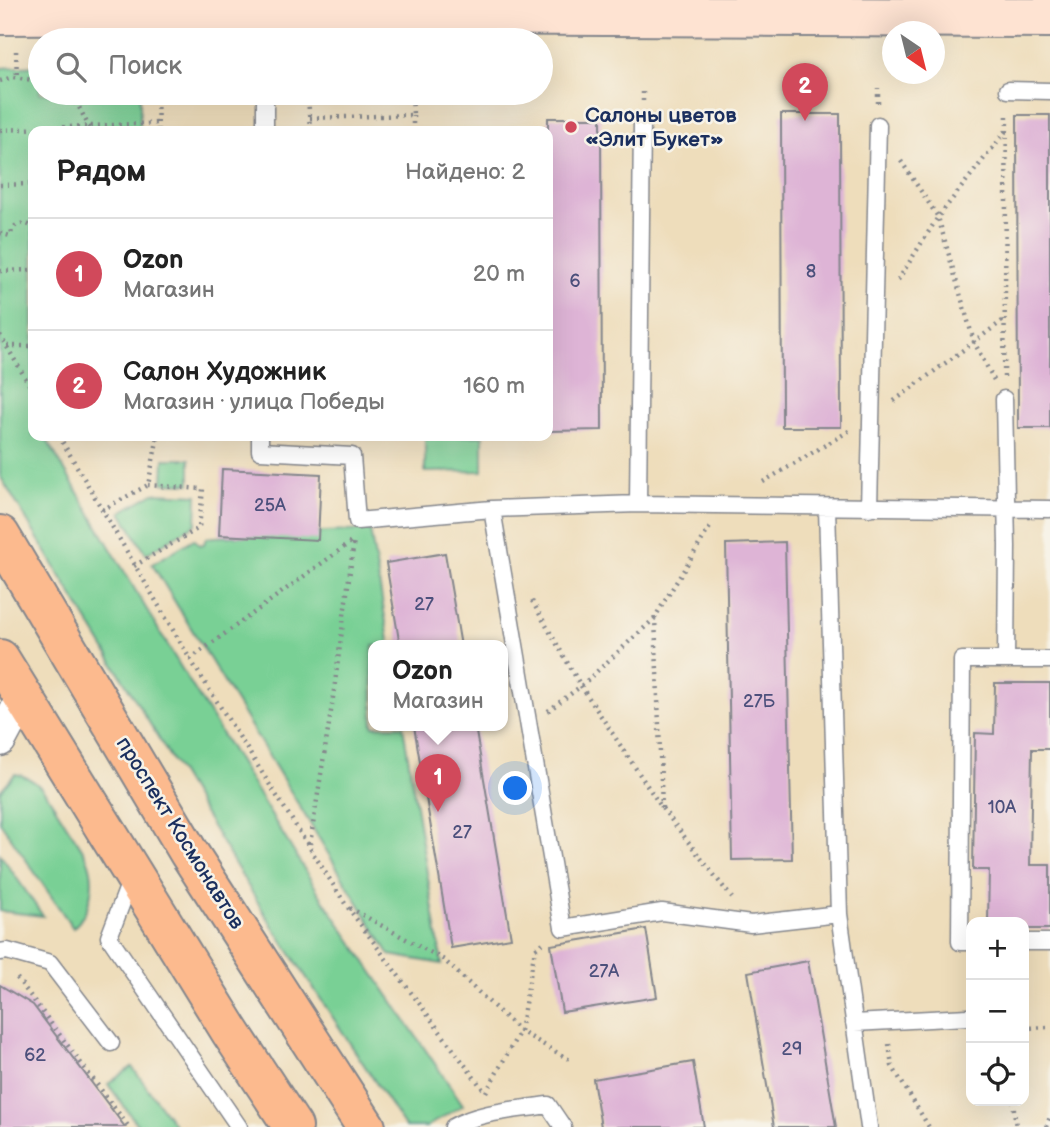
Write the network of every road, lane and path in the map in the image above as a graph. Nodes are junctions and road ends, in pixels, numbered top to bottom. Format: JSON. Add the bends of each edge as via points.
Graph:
{"nodes":[{"id":1,"x":47,"y":8,"type":"edge"},
{"id":2,"x":475,"y":8,"type":"edge"},
{"id":3,"x":0,"y":15,"type":"edge"},
{"id":4,"x":267,"y":18,"type":"edge"},
{"id":5,"x":1050,"y":18,"type":"edge"},
{"id":6,"x":166,"y":27,"type":"edge"},
{"id":7,"x":16,"y":51,"type":"dead end"},
{"id":8,"x":17,"y":78,"type":"junction"},
{"id":9,"x":28,"y":79,"type":"edge"},
{"id":10,"x":0,"y":81,"type":"edge"},
{"id":11,"x":1008,"y":90,"type":"joint"},
{"id":12,"x":1050,"y":91,"type":"edge"},
{"id":13,"x":77,"y":105,"type":"edge"},
{"id":14,"x":157,"y":105,"type":"edge"},
{"id":15,"x":265,"y":105,"type":"edge"},
{"id":16,"x":309,"y":105,"type":"edge"},
{"id":17,"x":413,"y":105,"type":"edge"},
{"id":18,"x":413,"y":115,"type":"junction"},
{"id":19,"x":310,"y":118,"type":"junction"},
{"id":20,"x":158,"y":122,"type":"junction"},
{"id":21,"x":642,"y":122,"type":"dead end"},
{"id":22,"x":878,"y":125,"type":"joint"},
{"id":23,"x":88,"y":126,"type":"edge"},
{"id":24,"x":119,"y":126,"type":"edge"},
{"id":25,"x":158,"y":126,"type":"edge"},
{"id":26,"x":265,"y":126,"type":"edge"},
{"id":27,"x":310,"y":126,"type":"edge"},
{"id":28,"x":413,"y":126,"type":"edge"},
{"id":29,"x":0,"y":130,"type":"edge"},
{"id":30,"x":28,"y":130,"type":"edge"},
{"id":31,"x":1006,"y":131,"type":"junction"},
{"id":32,"x":28,"y":184,"type":"edge"},
{"id":33,"x":0,"y":185,"type":"edge"},
{"id":34,"x":938,"y":217,"type":"junction"},
{"id":35,"x":28,"y":224,"type":"edge"},
{"id":36,"x":0,"y":233,"type":"edge"},
{"id":37,"x":28,"y":270,"type":"edge"},
{"id":38,"x":0,"y":271,"type":"edge"},
{"id":39,"x":873,"y":318,"type":"junction"},
{"id":40,"x":0,"y":335,"type":"edge"},
{"id":41,"x":7,"y":346,"type":"junction"},
{"id":42,"x":28,"y":346,"type":"edge"},
{"id":43,"x":28,"y":382,"type":"edge"},
{"id":44,"x":1004,"y":399,"type":"junction"},
{"id":45,"x":62,"y":441,"type":"edge"},
{"id":46,"x":157,"y":441,"type":"edge"},
{"id":47,"x":260,"y":441,"type":"edge"},
{"id":48,"x":148,"y":485,"type":"junction"},
{"id":49,"x":638,"y":504,"type":"junction"},
{"id":50,"x":827,"y":508,"type":"junction"},
{"id":51,"x":869,"y":508,"type":"junction"},
{"id":52,"x":492,"y":509,"type":"junction"},
{"id":53,"x":1006,"y":509,"type":"junction"},
{"id":54,"x":1050,"y":509,"type":"edge"},
{"id":55,"x":102,"y":510,"type":"junction"},
{"id":56,"x":357,"y":520,"type":"junction"},
{"id":57,"x":0,"y":535,"type":"edge"},
{"id":58,"x":355,"y":540,"type":"junction"},
{"id":59,"x":134,"y":566,"type":"junction"},
{"id":60,"x":526,"y":590,"type":"dead end"},
{"id":61,"x":655,"y":617,"type":"dead end"},
{"id":62,"x":0,"y":659,"type":"edge"},
{"id":63,"x":190,"y":659,"type":"junction"},
{"id":64,"x":1006,"y":660,"type":"junction"},
{"id":65,"x":1050,"y":660,"type":"edge"},
{"id":66,"x":581,"y":686,"type":"junction"},
{"id":67,"x":23,"y":697,"type":"junction"},
{"id":68,"x":529,"y":725,"type":"junction"},
{"id":69,"x":0,"y":740,"type":"edge"},
{"id":70,"x":309,"y":845,"type":"junction"},
{"id":71,"x":132,"y":875,"type":"junction"},
{"id":72,"x":346,"y":905,"type":"junction"},
{"id":73,"x":839,"y":914,"type":"junction"},
{"id":74,"x":751,"y":924,"type":"junction"},
{"id":75,"x":563,"y":928,"type":"junction"},
{"id":76,"x":966,"y":942,"type":"edge"},
{"id":77,"x":1029,"y":942,"type":"edge"},
{"id":78,"x":1050,"y":942,"type":"edge"},
{"id":79,"x":0,"y":952,"type":"edge"},
{"id":80,"x":7,"y":975,"type":"dead end"},
{"id":81,"x":966,"y":1017,"type":"edge"},
{"id":82,"x":886,"y":1021,"type":"junction"},
{"id":83,"x":854,"y":1023,"type":"junction"},
{"id":84,"x":1050,"y":1027,"type":"edge"},
{"id":85,"x":1029,"y":1028,"type":"edge"},
{"id":86,"x":520,"y":1031,"type":"junction"},
{"id":87,"x":110,"y":1043,"type":"dead end"},
{"id":88,"x":570,"y":1060,"type":"dead end"},
{"id":89,"x":485,"y":1093,"type":"junction"},
{"id":90,"x":1014,"y":1106,"type":"edge"},
{"id":91,"x":499,"y":1112,"type":"junction"},
{"id":92,"x":1050,"y":1117,"type":"edge"},
{"id":93,"x":129,"y":1127,"type":"edge"},
{"id":94,"x":239,"y":1127,"type":"edge"},
{"id":95,"x":293,"y":1127,"type":"edge"},
{"id":96,"x":366,"y":1127,"type":"edge"},
{"id":97,"x":453,"y":1127,"type":"edge"},
{"id":98,"x":563,"y":1127,"type":"edge"},
{"id":99,"x":869,"y":1127,"type":"edge"},
{"id":100,"x":929,"y":1127,"type":"edge"},
{"id":101,"x":1016,"y":1127,"type":"edge"},
{"id":102,"x":1046,"y":1127,"type":"edge"}],
"edges":[{"from":1,"to":3,"type":"main road"},
{"from":1,"to":6,"type":"main road"},
{"from":2,"to":4,"type":"main road"},
{"from":2,"to":5,"type":"main road"},
{"from":4,"to":6,"type":"main road"},
{"from":7,"to":8,"type":"path"},
{"from":8,"to":9,"type":"path"},
{"from":8,"to":10,"type":"path"},
{"from":11,"to":12,"type":"lane"},
{"from":11,"to":31,"type":"path"},
{"from":13,"to":23,"type":"path"},
{"from":14,"to":20,"type":"path"},
{"from":15,"to":26,"type":"lane"},
{"from":16,"to":19,"type":"path"},
{"from":17,"to":18,"type":"path"},
{"from":18,"to":19,"type":"path"},
{"from":18,"to":28,"type":"path"},
{"from":19,"to":27,"type":"path"},
{"from":20,"to":24,"type":"path"},
{"from":20,"to":25,"type":"path"},
{"from":21,"to":49,"type":"lane"},
{"from":22,"to":34,"type":"path"},
{"from":22,"to":39,"type":"lane"},
{"from":29,"to":30,"type":"path"},
{"from":31,"to":34,"type":"path"},
{"from":31,"to":44,"type":"path"},
{"from":32,"to":33,"type":"path"},
{"from":34,"to":39,"type":"path"},
{"from":34,"to":44,"type":"path","via":[[974,342]]},
{"from":35,"to":36,"type":"path","via":[[13,228],[10,236]]},
{"from":37,"to":38,"type":"path"},
{"from":39,"to":51,"type":"lane"},
{"from":40,"to":41,"type":"path"},
{"from":41,"to":42,"type":"path"},
{"from":41,"to":43,"type":"path"},
{"from":44,"to":53,"type":"lane"},
{"from":45,"to":55,"type":"path"},
{"from":46,"to":48,"type":"path"},
{"from":47,"to":56,"type":"lane","via":[[260,451],[352,456]]},
{"from":48,"to":55,"type":"path"},
{"from":48,"to":59,"type":"path","via":[[203,489],[200,528]]},
{"from":49,"to":50,"type":"lane"},
{"from":49,"to":52,"type":"lane"},
{"from":50,"to":51,"type":"lane"},
{"from":50,"to":73,"type":"lane"},
{"from":51,"to":53,"type":"lane"},
{"from":52,"to":56,"type":"lane"},
{"from":52,"to":68,"type":"lane"},
{"from":53,"to":54,"type":"lane"},
{"from":53,"to":64,"type":"lane"},
{"from":55,"to":59,"type":"path"},
{"from":56,"to":58,"type":"path"},
{"from":57,"to":96,"type":"main road","name":"проспект Космонавтов","via":[[189,853]]},
{"from":58,"to":63,"type":"path"},
{"from":58,"to":70,"type":"path"},
{"from":59,"to":63,"type":"path"},
{"from":60,"to":66,"type":"path"},
{"from":61,"to":66,"type":"path"},
{"from":62,"to":67,"type":"main road"},
{"from":63,"to":70,"type":"path"},
{"from":64,"to":65,"type":"lane"},
{"from":64,"to":76,"type":"lane","via":[[962,660],[960,942]]},
{"from":66,"to":68,"type":"path"},
{"from":66,"to":74,"type":"path","via":[[662,808]]},
{"from":67,"to":69,"type":"street"},
{"from":67,"to":71,"type":"main road"},
{"from":68,"to":75,"type":"lane"},
{"from":70,"to":72,"type":"path"},
{"from":71,"to":94,"type":"lane","via":[[109,937]]},
{"from":71,"to":95,"type":"main road"},
{"from":72,"to":86,"type":"path","via":[[444,960]]},
{"from":72,"to":89,"type":"path"},
{"from":73,"to":74,"type":"lane"},
{"from":73,"to":83,"type":"lane"},
{"from":74,"to":75,"type":"lane","via":[[662,912]]},
{"from":75,"to":86,"type":"path","via":[[535,949]]},
{"from":77,"to":78,"type":"lane"},
{"from":79,"to":87,"type":"lane","via":[[50,963]]},
{"from":80,"to":93,"type":"path","via":[[15,976]]},
{"from":81,"to":82,"type":"lane"},
{"from":82,"to":83,"type":"lane"},
{"from":82,"to":100,"type":"path","via":[[892,1066]]},
{"from":83,"to":99,"type":"lane"},
{"from":84,"to":85,"type":"path"},
{"from":86,"to":88,"type":"path"},
{"from":86,"to":89,"type":"path"},
{"from":89,"to":91,"type":"path"},
{"from":90,"to":101,"type":"path"},
{"from":91,"to":97,"type":"lane"},
{"from":91,"to":98,"type":"lane","via":[[548,1105]]},
{"from":92,"to":102,"type":"path"}]}
